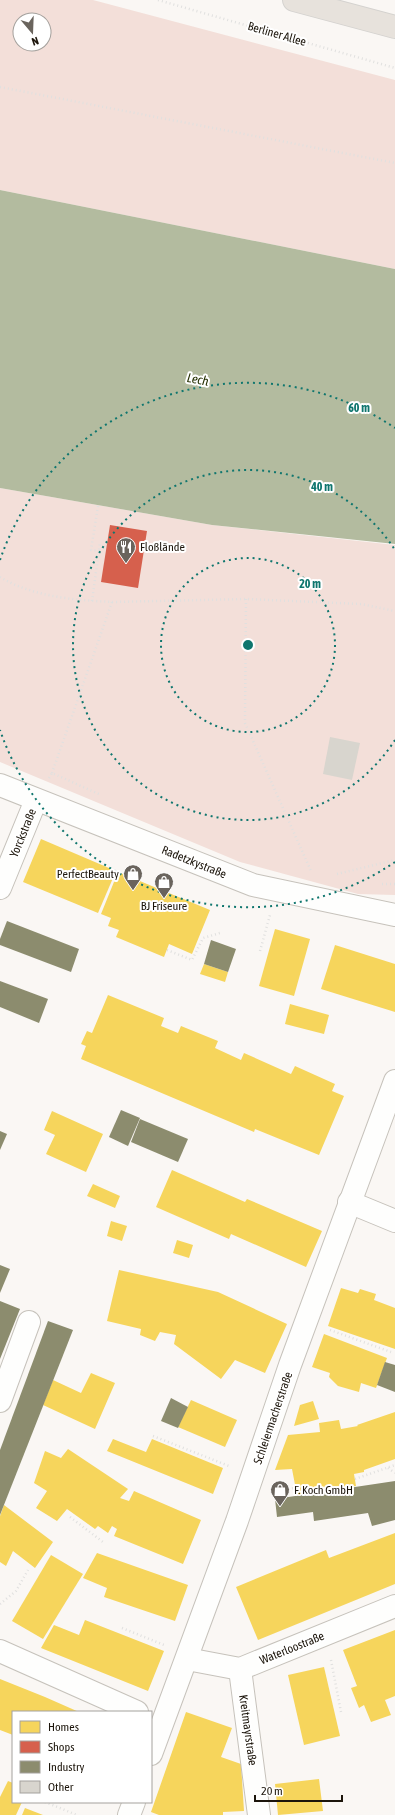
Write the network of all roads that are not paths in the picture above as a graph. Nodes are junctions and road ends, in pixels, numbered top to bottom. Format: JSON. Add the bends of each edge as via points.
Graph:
{"nodes":[{"id":1,"x":294,"y":0,"type":"edge"},
{"id":2,"x":395,"y":27,"type":"edge"},
{"id":3,"x":0,"y":785,"type":"edge"},
{"id":4,"x":36,"y":800,"type":"junction"},
{"id":5,"x":0,"y":888,"type":"edge"},
{"id":6,"x":395,"y":915,"type":"edge"},
{"id":7,"x":395,"y":1082,"type":"edge"},
{"id":8,"x":349,"y":1202,"type":"junction"},
{"id":9,"x":395,"y":1221,"type":"edge"},
{"id":10,"x":29,"y":1322,"type":"dead end"},
{"id":11,"x":0,"y":1401,"type":"edge"},
{"id":12,"x":395,"y":1606,"type":"edge"},
{"id":13,"x":0,"y":1651,"type":"edge"},
{"id":14,"x":188,"y":1657,"type":"junction"},
{"id":15,"x":240,"y":1669,"type":"junction"},
{"id":16,"x":135,"y":1711,"type":"edge"},
{"id":17,"x":156,"y":1721,"type":"edge"},
{"id":18,"x":152,"y":1747,"type":"edge"},
{"id":19,"x":134,"y":1803,"type":"edge"},
{"id":20,"x":129,"y":1815,"type":"edge"},
{"id":21,"x":259,"y":1815,"type":"edge"}],
"edges":[{"from":1,"to":2,"type":"main road"},
{"from":3,"to":4,"type":"street","name":"Radetzkystraße"},
{"from":4,"to":5,"type":"street","name":"Yorckstraße"},
{"from":4,"to":6,"type":"street","name":"Radetzkystraße","via":[[238,880]]},
{"from":7,"to":8,"type":"street","name":"Schleiermacherstraße"},
{"from":8,"to":9,"type":"street"},
{"from":8,"to":14,"type":"street","name":"Schleiermacherstraße"},
{"from":10,"to":11,"type":"street"},
{"from":12,"to":15,"type":"street","name":"Waterloostraße"},
{"from":13,"to":16,"type":"street"},
{"from":14,"to":15,"type":"street"},
{"from":14,"to":17,"type":"street","name":"Schleiermacherstraße"},
{"from":15,"to":21,"type":"street","name":"Kreitmayrstraße"},
{"from":17,"to":18,"type":"street","name":"Schleiermacherstraße"},
{"from":19,"to":20,"type":"street"}]}
